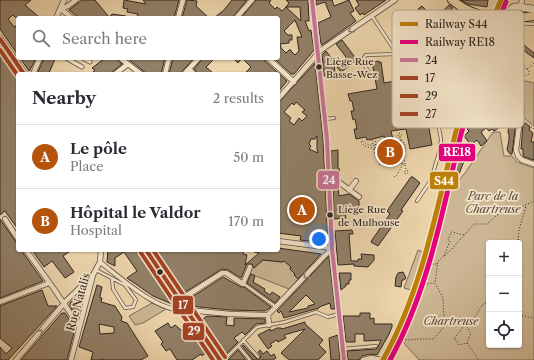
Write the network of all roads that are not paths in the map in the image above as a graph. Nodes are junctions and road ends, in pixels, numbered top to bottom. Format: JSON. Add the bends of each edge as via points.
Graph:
{"nodes":[{"id":1,"x":64,"y":0,"type":"edge"},
{"id":2,"x":76,"y":0,"type":"edge"},
{"id":3,"x":183,"y":0,"type":"edge"},
{"id":4,"x":252,"y":0,"type":"edge"},
{"id":5,"x":312,"y":0,"type":"edge"},
{"id":6,"x":395,"y":0,"type":"edge"},
{"id":7,"x":452,"y":0,"type":"edge"},
{"id":8,"x":522,"y":3,"type":"edge"},
{"id":9,"x":534,"y":8,"type":"edge"},
{"id":10,"x":61,"y":9,"type":"junction"},
{"id":11,"x":463,"y":9,"type":"joint"},
{"id":12,"x":466,"y":10,"type":"edge"},
{"id":13,"x":510,"y":10,"type":"edge"},
{"id":14,"x":372,"y":15,"type":"junction"},
{"id":15,"x":55,"y":16,"type":"edge"},
{"id":16,"x":70,"y":16,"type":"edge"},
{"id":17,"x":179,"y":16,"type":"edge"},
{"id":18,"x":238,"y":16,"type":"edge"},
{"id":19,"x":534,"y":16,"type":"edge"},
{"id":20,"x":524,"y":18,"type":"edge"},
{"id":21,"x":524,"y":23,"type":"edge"},
{"id":22,"x":534,"y":24,"type":"edge"},
{"id":23,"x":0,"y":40,"type":"edge"},
{"id":24,"x":392,"y":46,"type":"edge"},
{"id":25,"x":318,"y":54,"type":"junction"},
{"id":26,"x":392,"y":54,"type":"edge"},
{"id":27,"x":39,"y":60,"type":"edge"},
{"id":28,"x":70,"y":60,"type":"edge"},
{"id":29,"x":86,"y":60,"type":"edge"},
{"id":30,"x":123,"y":60,"type":"edge"},
{"id":31,"x":168,"y":60,"type":"edge"},
{"id":32,"x":197,"y":60,"type":"edge"},
{"id":33,"x":270,"y":60,"type":"edge"},
{"id":34,"x":90,"y":62,"type":"dead end"},
{"id":35,"x":128,"y":64,"type":"junction"},
{"id":36,"x":82,"y":67,"type":"dead end"},
{"id":37,"x":189,"y":69,"type":"junction"},
{"id":38,"x":23,"y":72,"type":"edge"},
{"id":39,"x":34,"y":72,"type":"edge"},
{"id":40,"x":118,"y":72,"type":"edge"},
{"id":41,"x":138,"y":72,"type":"edge"},
{"id":42,"x":166,"y":72,"type":"edge"},
{"id":43,"x":186,"y":72,"type":"edge"},
{"id":44,"x":192,"y":72,"type":"edge"},
{"id":45,"x":372,"y":77,"type":"dead end"},
{"id":46,"x":294,"y":82,"type":"junction"},
{"id":47,"x":280,"y":97,"type":"edge"},
{"id":48,"x":334,"y":118,"type":"dead end"},
{"id":49,"x":325,"y":119,"type":"junction"},
{"id":50,"x":439,"y":128,"type":"edge"},
{"id":51,"x":463,"y":128,"type":"edge"},
{"id":52,"x":519,"y":128,"type":"edge"},
{"id":53,"x":460,"y":138,"type":"joint"},
{"id":54,"x":454,"y":162,"type":"dead end"},
{"id":55,"x":534,"y":164,"type":"edge"},
{"id":56,"x":328,"y":176,"type":"junction"},
{"id":57,"x":356,"y":181,"type":"dead end"},
{"id":58,"x":349,"y":190,"type":"junction"},
{"id":59,"x":359,"y":197,"type":"dead end"},
{"id":60,"x":417,"y":201,"type":"dead end"},
{"id":61,"x":5,"y":219,"type":"dead end"},
{"id":62,"x":16,"y":236,"type":"edge"},
{"id":63,"x":280,"y":241,"type":"edge"},
{"id":64,"x":332,"y":248,"type":"junction"},
{"id":65,"x":27,"y":252,"type":"edge"},
{"id":66,"x":101,"y":252,"type":"edge"},
{"id":67,"x":147,"y":252,"type":"edge"},
{"id":68,"x":100,"y":262,"type":"junction"},
{"id":69,"x":250,"y":266,"type":"dead end"},
{"id":70,"x":96,"y":270,"type":"junction"},
{"id":71,"x":93,"y":275,"type":"junction"},
{"id":72,"x":112,"y":279,"type":"junction"},
{"id":73,"x":49,"y":283,"type":"junction"},
{"id":74,"x":243,"y":284,"type":"junction"},
{"id":75,"x":180,"y":300,"type":"junction"},
{"id":76,"x":0,"y":302,"type":"edge"},
{"id":77,"x":64,"y":305,"type":"junction"},
{"id":78,"x":276,"y":307,"type":"junction"},
{"id":79,"x":188,"y":310,"type":"junction"},
{"id":80,"x":311,"y":313,"type":"dead end"},
{"id":81,"x":339,"y":314,"type":"junction"},
{"id":82,"x":268,"y":315,"type":"junction"},
{"id":83,"x":269,"y":324,"type":"junction"},
{"id":84,"x":80,"y":326,"type":"junction"},
{"id":85,"x":244,"y":340,"type":"junction"},
{"id":86,"x":238,"y":346,"type":"junction"},
{"id":87,"x":376,"y":346,"type":"dead end"},
{"id":88,"x":343,"y":349,"type":"junction"},
{"id":89,"x":258,"y":357,"type":"dead end"},
{"id":90,"x":16,"y":360,"type":"edge"},
{"id":91,"x":71,"y":360,"type":"edge"},
{"id":92,"x":220,"y":360,"type":"edge"},
{"id":93,"x":224,"y":360,"type":"edge"},
{"id":94,"x":250,"y":360,"type":"edge"},
{"id":95,"x":344,"y":360,"type":"edge"},
{"id":96,"x":363,"y":360,"type":"edge"},
{"id":97,"x":382,"y":360,"type":"edge"}],
"edges":[{"from":1,"to":10,"type":"street"},
{"from":2,"to":10,"type":"street"},
{"from":3,"to":17,"type":"street"},
{"from":4,"to":18,"type":"street"},
{"from":5,"to":25,"type":"street"},
{"from":6,"to":14,"type":"street"},
{"from":7,"to":11,"type":"main road"},
{"from":8,"to":9,"type":"main road","via":[[526,8]]},
{"from":8,"to":13,"type":"main road"},
{"from":10,"to":15,"type":"street"},
{"from":10,"to":16,"type":"street"},
{"from":11,"to":12,"type":"main road"},
{"from":14,"to":24,"type":"lane"},
{"from":14,"to":25,"type":"street","one_way":true},
{"from":19,"to":20,"type":"main road"},
{"from":21,"to":22,"type":"lane"},
{"from":23,"to":38,"type":"street"},
{"from":25,"to":46,"type":"street"},
{"from":25,"to":49,"type":"street"},
{"from":26,"to":45,"type":"lane","via":[[366,55],[363,58],[363,63]]},
{"from":27,"to":39,"type":"street"},
{"from":28,"to":36,"type":"street"},
{"from":29,"to":34,"type":"street"},
{"from":30,"to":35,"type":"street"},
{"from":31,"to":42,"type":"street"},
{"from":32,"to":37,"type":"street"},
{"from":33,"to":46,"type":"street"},
{"from":35,"to":40,"type":"street"},
{"from":35,"to":41,"type":"street"},
{"from":37,"to":43,"type":"street"},
{"from":37,"to":44,"type":"street"},
{"from":46,"to":47,"type":"street"},
{"from":48,"to":49,"type":"lane"},
{"from":49,"to":56,"type":"street"},
{"from":50,"to":60,"type":"lane","via":[[440,150],[431,180]]},
{"from":51,"to":53,"type":"street"},
{"from":52,"to":55,"type":"street","via":[[516,150],[518,156]]},
{"from":53,"to":54,"type":"lane"},
{"from":56,"to":58,"type":"street"},
{"from":56,"to":64,"type":"street"},
{"from":57,"to":58,"type":"street"},
{"from":58,"to":59,"type":"street"},
{"from":61,"to":62,"type":"street"},
{"from":63,"to":64,"type":"street"},
{"from":64,"to":78,"type":"street","one_way":true},
{"from":64,"to":81,"type":"street"},
{"from":65,"to":73,"type":"street"},
{"from":66,"to":68,"type":"street","name":"Rue Natalis"},
{"from":67,"to":75,"type":"street"},
{"from":68,"to":70,"type":"street","name":"Rue Natalis"},
{"from":68,"to":79,"type":"street","via":[[151,301],[178,311]]},
{"from":69,"to":74,"type":"street"},
{"from":70,"to":71,"type":"street","name":"Rue Natalis"},
{"from":70,"to":72,"type":"lane"},
{"from":71,"to":77,"type":"street"},
{"from":71,"to":84,"type":"street","name":"Rue Natalis"},
{"from":72,"to":72,"type":"lane","via":[[113,289],[125,308],[133,307],[136,300],[125,285]]},
{"from":73,"to":76,"type":"street"},
{"from":73,"to":77,"type":"street"},
{"from":74,"to":75,"type":"street","via":[[222,273]]},
{"from":74,"to":78,"type":"lane"},
{"from":75,"to":79,"type":"street"},
{"from":77,"to":84,"type":"street"},
{"from":90,"to":77,"type":"street","one_way":true},
{"from":78,"to":82,"type":"street"},
{"from":79,"to":82,"type":"street"},
{"from":79,"to":92,"type":"street"},
{"from":80,"to":83,"type":"lane"},
{"from":81,"to":83,"type":"lane","via":[[328,317],[316,312],[285,322]]},
{"from":81,"to":88,"type":"street"},
{"from":82,"to":83,"type":"street"},
{"from":83,"to":85,"type":"lane","via":[[257,327]]},
{"from":84,"to":91,"type":"street","name":"Rue Natalis"},
{"from":85,"to":86,"type":"lane"},
{"from":85,"to":89,"type":"lane"},
{"from":86,"to":93,"type":"lane"},
{"from":86,"to":94,"type":"lane"},
{"from":87,"to":88,"type":"lane"},
{"from":88,"to":95,"type":"street"},
{"from":96,"to":97,"type":"street"}]}
